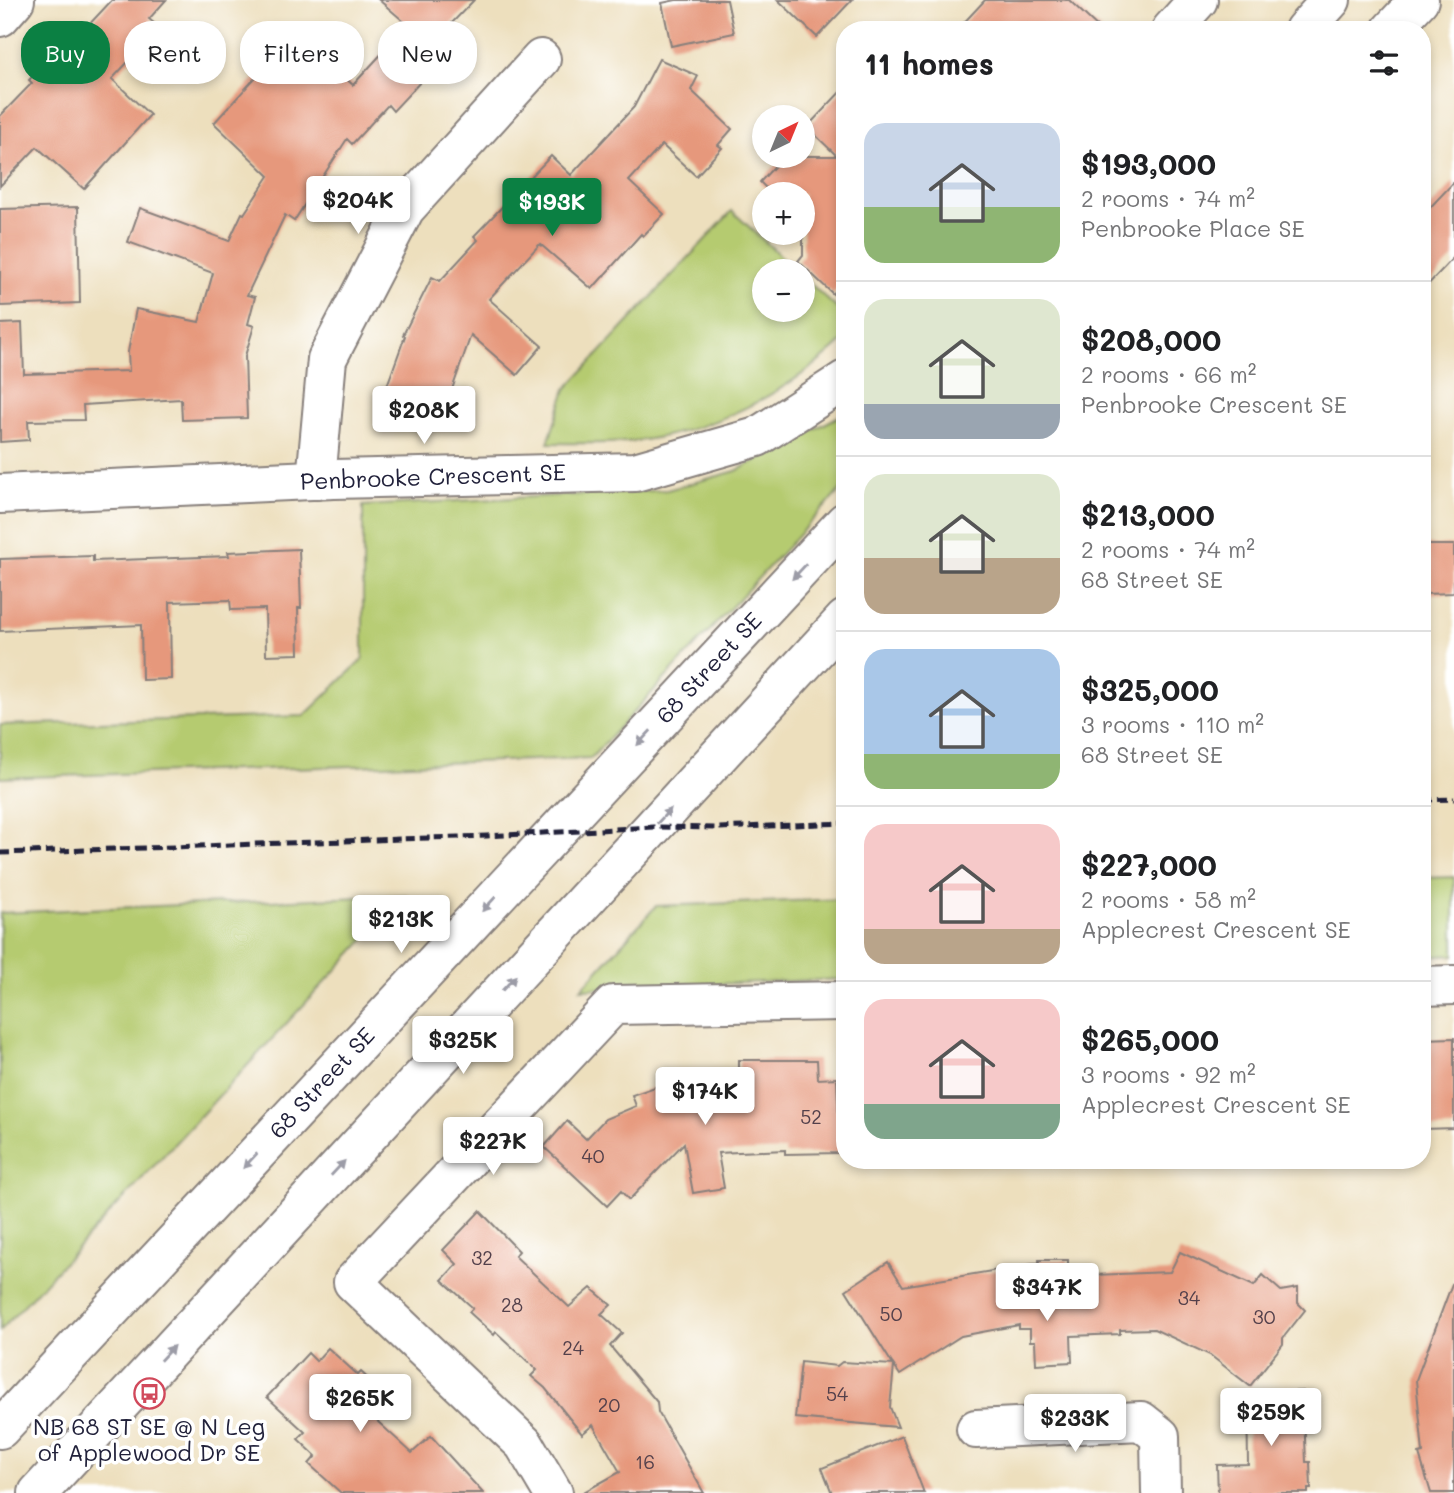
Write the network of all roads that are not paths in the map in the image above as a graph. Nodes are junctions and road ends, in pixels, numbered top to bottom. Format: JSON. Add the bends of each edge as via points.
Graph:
{"nodes":[{"id":1,"x":16,"y":0,"type":"edge"},
{"id":2,"x":1331,"y":0,"type":"edge"},
{"id":3,"x":1419,"y":0,"type":"edge"},
{"id":4,"x":0,"y":17,"type":"edge"},
{"id":5,"x":1312,"y":21,"type":"edge"},
{"id":6,"x":1399,"y":21,"type":"edge"},
{"id":7,"x":541,"y":59,"type":"dead end"},
{"id":8,"x":836,"y":386,"type":"edge"},
{"id":9,"x":316,"y":480,"type":"junction"},
{"id":10,"x":0,"y":494,"type":"edge"},
{"id":11,"x":836,"y":532,"type":"edge"},
{"id":12,"x":836,"y":630,"type":"edge"},
{"id":13,"x":1454,"y":985,"type":"edge"},
{"id":14,"x":1431,"y":986,"type":"edge"},
{"id":15,"x":836,"y":1001,"type":"edge"},
{"id":16,"x":0,"y":1429,"type":"edge"},
{"id":17,"x":976,"y":1429,"type":"dead end"},
{"id":18,"x":37,"y":1493,"type":"edge"},
{"id":19,"x":552,"y":1493,"type":"edge"},
{"id":20,"x":1161,"y":1493,"type":"edge"}],
"edges":[{"from":1,"to":4,"type":"street"},
{"from":2,"to":5,"type":"street"},
{"from":3,"to":6,"type":"street"},
{"from":7,"to":9,"type":"street","via":[[405,209],[327,359]]},
{"from":8,"to":9,"type":"street","name":"Penbrooke Crescent SE","via":[[757,437],[635,472]]},
{"from":9,"to":10,"type":"street","name":"Penbrooke Crescent SE"},
{"from":11,"to":16,"type":"street","name":"68 Street SE","one_way":true},
{"from":18,"to":12,"type":"street","one_way":true},
{"from":13,"to":14,"type":"street"},
{"from":15,"to":19,"type":"street","via":[[613,1005],[353,1282],[524,1444]]},
{"from":17,"to":20,"type":"street","via":[[1141,1421],[1160,1436]]}]}
